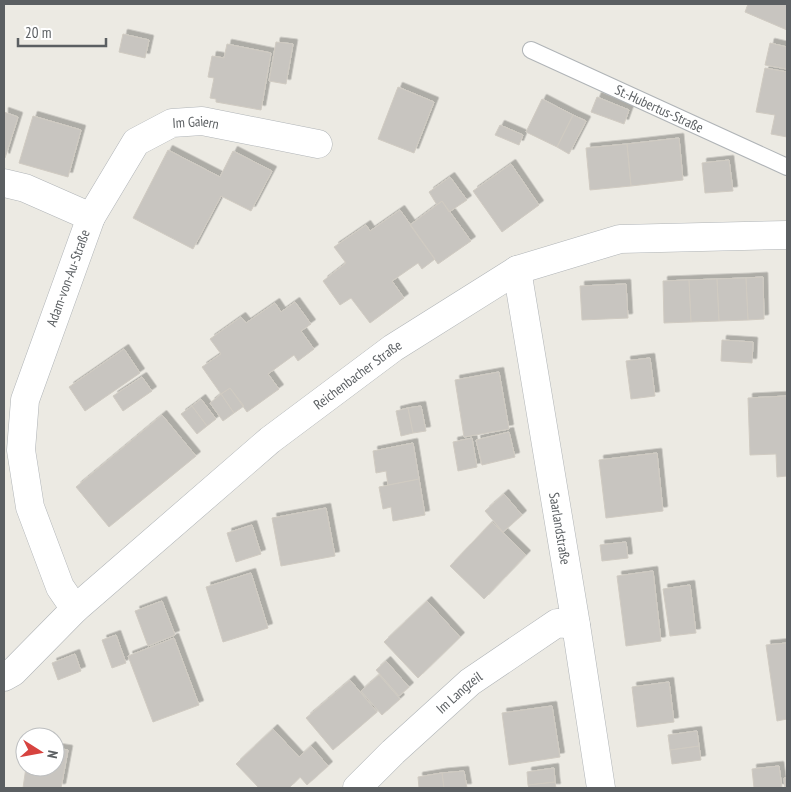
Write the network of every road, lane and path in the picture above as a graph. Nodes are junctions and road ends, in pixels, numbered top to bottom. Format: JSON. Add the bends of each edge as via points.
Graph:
{"nodes":[{"id":1,"x":531,"y":50,"type":"dead end"},
{"id":2,"x":318,"y":144,"type":"dead end"},
{"id":3,"x":787,"y":167,"type":"edge"},
{"id":4,"x":4,"y":183,"type":"edge"},
{"id":5,"x":90,"y":217,"type":"junction"},
{"id":6,"x":787,"y":235,"type":"edge"},
{"id":7,"x":517,"y":270,"type":"junction"},
{"id":8,"x":14,"y":398,"type":"edge"},
{"id":9,"x":75,"y":609,"type":"junction"},
{"id":10,"x":576,"y":626,"type":"junction"},
{"id":11,"x":4,"y":677,"type":"edge"},
{"id":12,"x":357,"y":788,"type":"edge"},
{"id":13,"x":601,"y":788,"type":"edge"}],
"edges":[{"from":1,"to":3,"type":"lane","name":"St.-Hubertus-Straße"},
{"from":2,"to":5,"type":"street","name":"Im Gaiern","via":[[202,121],[172,123],[136,142]]},
{"from":4,"to":5,"type":"street","name":"Adam-von-Au-Straße","via":[[25,188]]},
{"from":5,"to":8,"type":"street","name":"Adam-von-Au-Straße"},
{"from":6,"to":7,"type":"street","name":"Reichenbacher Straße","via":[[620,239]]},
{"from":7,"to":9,"type":"street","name":"Reichenbacher Straße","via":[[393,348],[270,440]]},
{"from":7,"to":10,"type":"street","name":"Saarlandstraße"},
{"from":8,"to":9,"type":"street","name":"Adam-von-Au-Straße","via":[[30,508],[60,588]]},
{"from":9,"to":11,"type":"street","name":"Reichenbacher Straße","via":[[13,672]]},
{"from":10,"to":12,"type":"street","name":"Im Langzeil","via":[[558,623],[470,682]]},
{"from":10,"to":13,"type":"street","name":"Saarlandstraße"}]}
